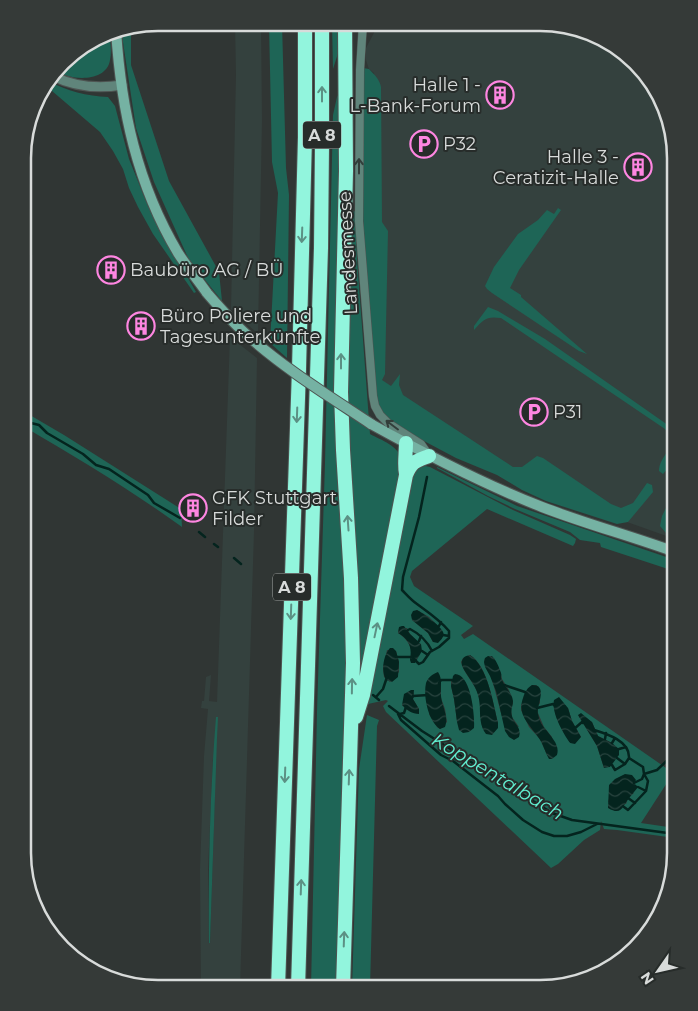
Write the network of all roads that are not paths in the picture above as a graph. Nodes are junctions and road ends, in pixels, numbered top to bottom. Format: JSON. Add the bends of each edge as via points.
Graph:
{"nodes":[{"id":1,"x":305,"y":31,"type":"edge"},
{"id":2,"x":322,"y":31,"type":"edge"},
{"id":3,"x":345,"y":31,"type":"edge"},
{"id":4,"x":352,"y":31,"type":"edge"},
{"id":5,"x":362,"y":31,"type":"edge"},
{"id":6,"x":116,"y":38,"type":"edge"},
{"id":7,"x":346,"y":58,"type":"junction"},
{"id":8,"x":60,"y":79,"type":"edge"},
{"id":9,"x":122,"y":85,"type":"junction"},
{"id":10,"x":406,"y":444,"type":"junction"},
{"id":11,"x":429,"y":456,"type":"junction"},
{"id":12,"x":406,"y":475,"type":"junction"},
{"id":13,"x":666,"y":549,"type":"edge"},
{"id":14,"x":351,"y":734,"type":"junction"},
{"id":15,"x":278,"y":980,"type":"edge"},
{"id":16,"x":298,"y":980,"type":"edge"},
{"id":17,"x":343,"y":980,"type":"edge"}],
"edges":[{"from":1,"to":15,"type":"highway","number":"A 8","one_way":true,"via":[[299,378]]},
{"from":16,"to":2,"type":"highway","number":"A 8","one_way":true,"via":[[321,248]]},
{"from":3,"to":7,"type":"highway"},
{"from":4,"to":7,"type":"highway"},
{"from":11,"to":5,"type":"street","name":"Landesmesse","one_way":true,"via":[[421,444],[380,415],[373,396],[359,221]]},
{"from":6,"to":9,"type":"main road"},
{"from":14,"to":7,"type":"highway","number":"A 8","one_way":true,"via":[[352,596],[341,392]]},
{"from":8,"to":9,"type":"street","via":[[90,87]]},
{"from":9,"to":10,"type":"main road","bridge":true,"via":[[133,147],[152,198],[179,253],[207,293],[266,352],[310,384]]},
{"from":10,"to":11,"type":"main road"},
{"from":10,"to":12,"type":"highway"},
{"from":11,"to":12,"type":"highway","via":[[415,461]]},
{"from":11,"to":13,"type":"main road","via":[[542,507]]},
{"from":14,"to":12,"type":"highway","one_way":true,"via":[[363,695]]},
{"from":17,"to":14,"type":"highway","number":"A 8","one_way":true}]}
